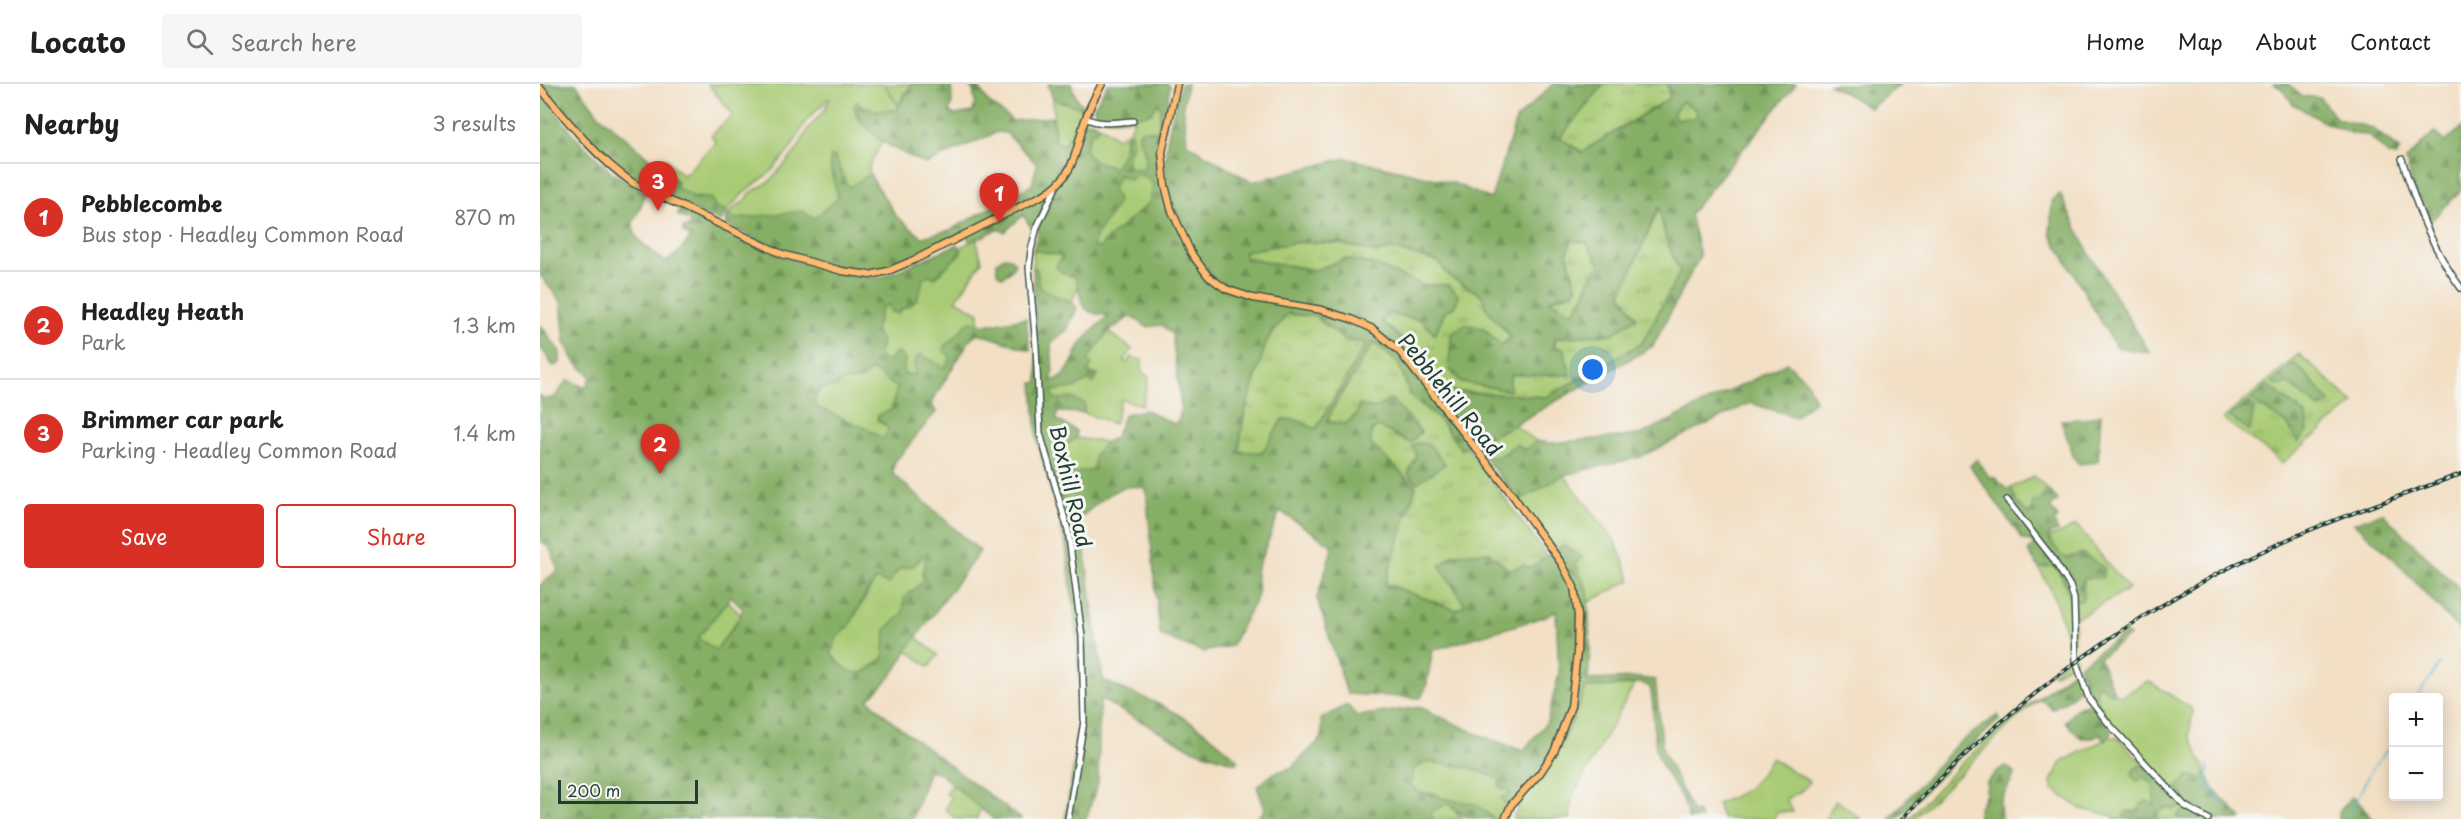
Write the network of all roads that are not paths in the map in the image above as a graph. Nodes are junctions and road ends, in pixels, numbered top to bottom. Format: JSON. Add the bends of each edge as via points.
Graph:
{"nodes":[{"id":1,"x":1102,"y":84,"type":"edge"},
{"id":2,"x":1176,"y":84,"type":"edge"},
{"id":3,"x":540,"y":88,"type":"edge"},
{"id":4,"x":1086,"y":118,"type":"junction"},
{"id":5,"x":1132,"y":121,"type":"dead end"},
{"id":6,"x":2402,"y":159,"type":"dead end"},
{"id":7,"x":1057,"y":185,"type":"junction"},
{"id":8,"x":1043,"y":195,"type":"junction"},
{"id":9,"x":1051,"y":200,"type":"junction"},
{"id":10,"x":2461,"y":288,"type":"edge"},
{"id":11,"x":2007,"y":500,"type":"dead end"},
{"id":12,"x":1068,"y":819,"type":"edge"},
{"id":13,"x":1505,"y":819,"type":"edge"},
{"id":14,"x":2208,"y":819,"type":"edge"}],
"edges":[{"from":1,"to":4,"type":"main road"},
{"from":2,"to":13,"type":"main road","name":"Pebblehill Road","via":[[1162,152],[1165,184],[1171,209],[1191,253],[1208,276],[1226,289],[1253,298],[1351,319],[1373,329],[1399,351],[1511,493],[1574,587],[1578,616],[1571,706],[1554,752],[1511,805]]},
{"from":3,"to":8,"type":"main road","via":[[579,136],[633,183],[782,254],[842,271],[870,275],[888,271]]},
{"from":4,"to":5,"type":"street","via":[[1106,123]]},
{"from":4,"to":7,"type":"main road","via":[[1077,154]]},
{"from":6,"to":10,"type":"street","via":[[2422,220]]},
{"from":7,"to":8,"type":"main road"},
{"from":7,"to":9,"type":"street","name":"Boxhill Road"},
{"from":8,"to":9,"type":"street"},
{"from":9,"to":12,"type":"street","name":"Boxhill Road","via":[[1037,227],[1029,268],[1040,433],[1068,530],[1082,636],[1084,721]]},
{"from":11,"to":14,"type":"street","via":[[2070,586],[2074,598],[2076,662],[2089,699],[2185,806]]}]}
